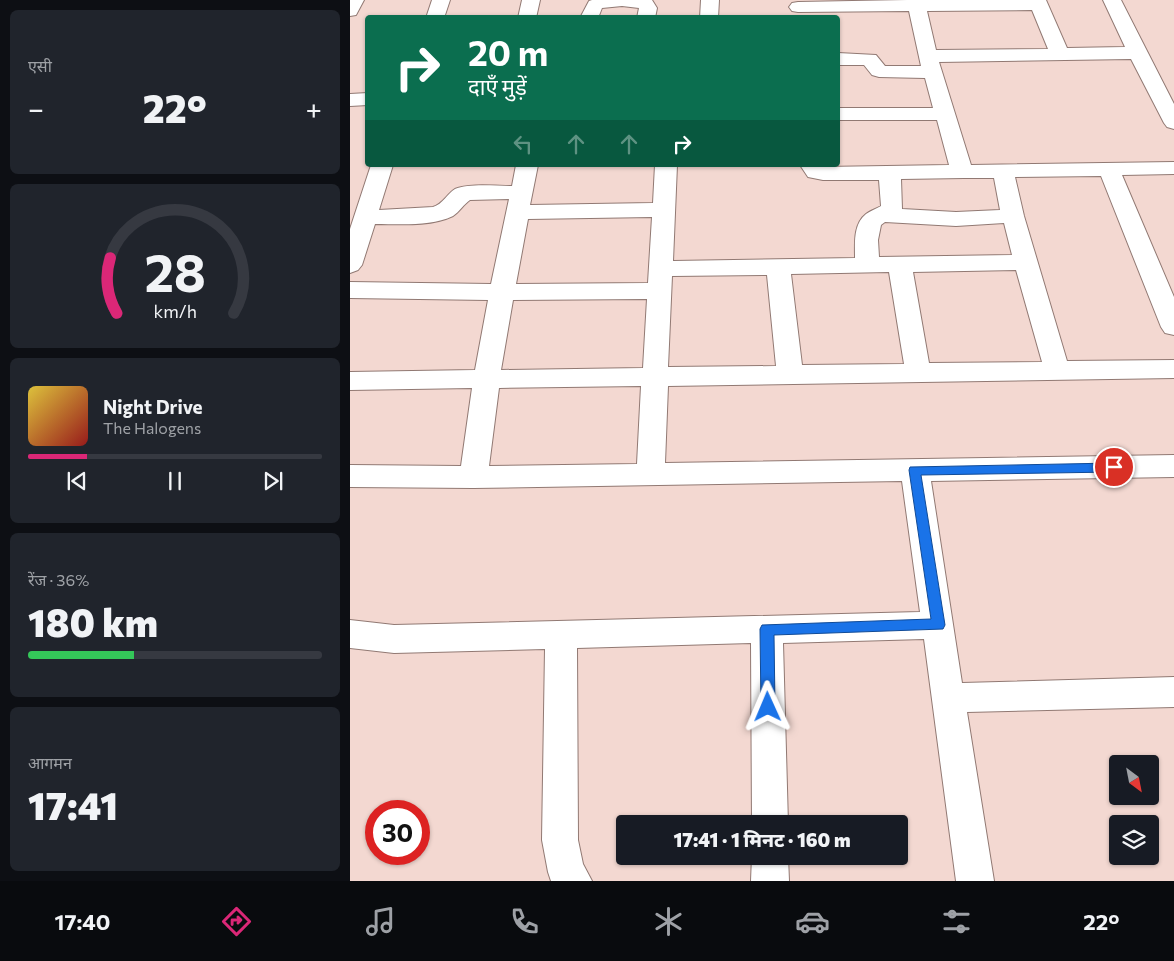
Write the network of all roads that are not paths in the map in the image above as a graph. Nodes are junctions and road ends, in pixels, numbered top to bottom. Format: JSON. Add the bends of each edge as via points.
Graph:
{"nodes":[{"id":1,"x":355,"y":0,"type":"edge"},
{"id":2,"x":441,"y":0,"type":"edge"},
{"id":3,"x":531,"y":0,"type":"edge"},
{"id":4,"x":620,"y":0,"type":"edge"},
{"id":5,"x":710,"y":0,"type":"edge"},
{"id":6,"x":1112,"y":0,"type":"edge"},
{"id":7,"x":1038,"y":2,"type":"edge"},
{"id":8,"x":917,"y":3,"type":"edge"},
{"id":9,"x":798,"y":8,"type":"edge"},
{"id":10,"x":350,"y":11,"type":"edge"},
{"id":11,"x":435,"y":15,"type":"edge"},
{"id":12,"x":528,"y":15,"type":"edge"},
{"id":13,"x":590,"y":15,"type":"edge"},
{"id":14,"x":647,"y":15,"type":"edge"},
{"id":15,"x":709,"y":15,"type":"edge"},
{"id":16,"x":1137,"y":53,"type":"junction"},
{"id":17,"x":1060,"y":54,"type":"junction"},
{"id":18,"x":840,"y":59,"type":"edge"},
{"id":19,"x":930,"y":64,"type":"junction"},
{"id":20,"x":365,"y":99,"type":"edge"},
{"id":21,"x":350,"y":100,"type":"edge"},
{"id":22,"x":840,"y":114,"type":"edge"},
{"id":23,"x":944,"y":114,"type":"junction"},
{"id":24,"x":1174,"y":123,"type":"edge"},
{"id":25,"x":381,"y":167,"type":"edge"},
{"id":26,"x":527,"y":167,"type":"edge"},
{"id":27,"x":666,"y":167,"type":"edge"},
{"id":28,"x":812,"y":167,"type":"edge"},
{"id":29,"x":1174,"y":168,"type":"edge"},
{"id":30,"x":1109,"y":169,"type":"junction"},
{"id":31,"x":1003,"y":171,"type":"junction"},
{"id":32,"x":962,"y":172,"type":"junction"},
{"id":33,"x":890,"y":174,"type":"junction"},
{"id":34,"x":520,"y":202,"type":"junction"},
{"id":35,"x":663,"y":210,"type":"junction"},
{"id":36,"x":881,"y":215,"type":"junction"},
{"id":37,"x":1013,"y":216,"type":"junction"},
{"id":38,"x":366,"y":217,"type":"junction"},
{"id":39,"x":1026,"y":262,"type":"junction"},
{"id":40,"x":900,"y":264,"type":"junction"},
{"id":41,"x":867,"y":265,"type":"junction"},
{"id":42,"x":350,"y":266,"type":"edge"},
{"id":43,"x":778,"y":267,"type":"junction"},
{"id":44,"x":660,"y":280,"type":"junction"},
{"id":45,"x":350,"y":290,"type":"edge"},
{"id":46,"x":502,"y":292,"type":"junction"},
{"id":47,"x":1174,"y":327,"type":"edge"},
{"id":48,"x":1174,"y":369,"type":"edge"},
{"id":49,"x":1057,"y":371,"type":"junction"},
{"id":50,"x":918,"y":373,"type":"junction"},
{"id":51,"x":790,"y":375,"type":"junction"},
{"id":52,"x":654,"y":377,"type":"junction"},
{"id":53,"x":487,"y":378,"type":"junction"},
{"id":54,"x":350,"y":381,"type":"edge"},
{"id":55,"x":1174,"y":466,"type":"edge"},
{"id":56,"x":914,"y":470,"type":"junction"},
{"id":57,"x":650,"y":474,"type":"junction"},
{"id":58,"x":350,"y":476,"type":"edge"},
{"id":59,"x":473,"y":477,"type":"junction"},
{"id":60,"x":938,"y":625,"type":"junction"},
{"id":61,"x":767,"y":629,"type":"junction"},
{"id":62,"x":350,"y":634,"type":"edge"},
{"id":63,"x":561,"y":635,"type":"junction"},
{"id":64,"x":1174,"y":692,"type":"edge"},
{"id":65,"x":949,"y":698,"type":"junction"},
{"id":66,"x":770,"y":815,"type":"edge"},
{"id":67,"x":770,"y":865,"type":"edge"},
{"id":68,"x":573,"y":881,"type":"edge"},
{"id":69,"x":770,"y":881,"type":"edge"},
{"id":70,"x":975,"y":881,"type":"edge"}],
"edges":[{"from":1,"to":10,"type":"street"},
{"from":2,"to":11,"type":"street"},
{"from":3,"to":12,"type":"street"},
{"from":4,"to":13,"type":"street","via":[[595,5]]},
{"from":4,"to":14,"type":"street","via":[[646,4]]},
{"from":5,"to":15,"type":"street"},
{"from":6,"to":16,"type":"street"},
{"from":7,"to":8,"type":"street"},
{"from":7,"to":17,"type":"street"},
{"from":8,"to":9,"type":"street"},
{"from":8,"to":19,"type":"street"},
{"from":16,"to":17,"type":"street"},
{"from":16,"to":24,"type":"street"},
{"from":17,"to":19,"type":"street"},
{"from":18,"to":19,"type":"street","via":[[869,58],[879,71],[885,72]]},
{"from":19,"to":23,"type":"street"},
{"from":20,"to":21,"type":"street"},
{"from":22,"to":23,"type":"street"},
{"from":23,"to":32,"type":"street"},
{"from":25,"to":38,"type":"street"},
{"from":26,"to":34,"type":"street"},
{"from":27,"to":35,"type":"street"},
{"from":28,"to":33,"type":"street","via":[[823,174]]},
{"from":29,"to":30,"type":"street"},
{"from":30,"to":31,"type":"street"},
{"from":30,"to":47,"type":"street"},
{"from":31,"to":32,"type":"street"},
{"from":31,"to":37,"type":"street"},
{"from":32,"to":33,"type":"street"},
{"from":33,"to":36,"type":"street","via":[[892,208]]},
{"from":34,"to":35,"type":"street"},
{"from":34,"to":38,"type":"street","via":[[465,193],[457,197],[447,210],[434,214]]},
{"from":34,"to":46,"type":"street"},
{"from":35,"to":44,"type":"street"},
{"from":36,"to":37,"type":"street","via":[[956,219]]},
{"from":36,"to":41,"type":"street","via":[[869,224]]},
{"from":37,"to":39,"type":"street"},
{"from":38,"to":42,"type":"street"},
{"from":39,"to":40,"type":"street"},
{"from":39,"to":49,"type":"street"},
{"from":40,"to":41,"type":"street"},
{"from":40,"to":50,"type":"street"},
{"from":41,"to":43,"type":"street"},
{"from":43,"to":44,"type":"street"},
{"from":43,"to":51,"type":"street"},
{"from":44,"to":46,"type":"street"},
{"from":44,"to":52,"type":"street"},
{"from":45,"to":46,"type":"street"},
{"from":46,"to":53,"type":"street"},
{"from":48,"to":49,"type":"street"},
{"from":49,"to":50,"type":"street"},
{"from":50,"to":51,"type":"street"},
{"from":51,"to":52,"type":"street"},
{"from":52,"to":53,"type":"street"},
{"from":52,"to":57,"type":"street"},
{"from":53,"to":54,"type":"street"},
{"from":53,"to":59,"type":"street"},
{"from":55,"to":56,"type":"street"},
{"from":56,"to":57,"type":"street"},
{"from":56,"to":60,"type":"street"},
{"from":57,"to":59,"type":"street"},
{"from":58,"to":59,"type":"street"},
{"from":60,"to":61,"type":"street"},
{"from":60,"to":65,"type":"street"},
{"from":61,"to":63,"type":"street"},
{"from":61,"to":66,"type":"street"},
{"from":62,"to":63,"type":"street","via":[[394,640]]},
{"from":63,"to":68,"type":"street","via":[[560,840],[566,872]]},
{"from":64,"to":65,"type":"street"},
{"from":65,"to":70,"type":"street"},
{"from":67,"to":69,"type":"street"}]}
